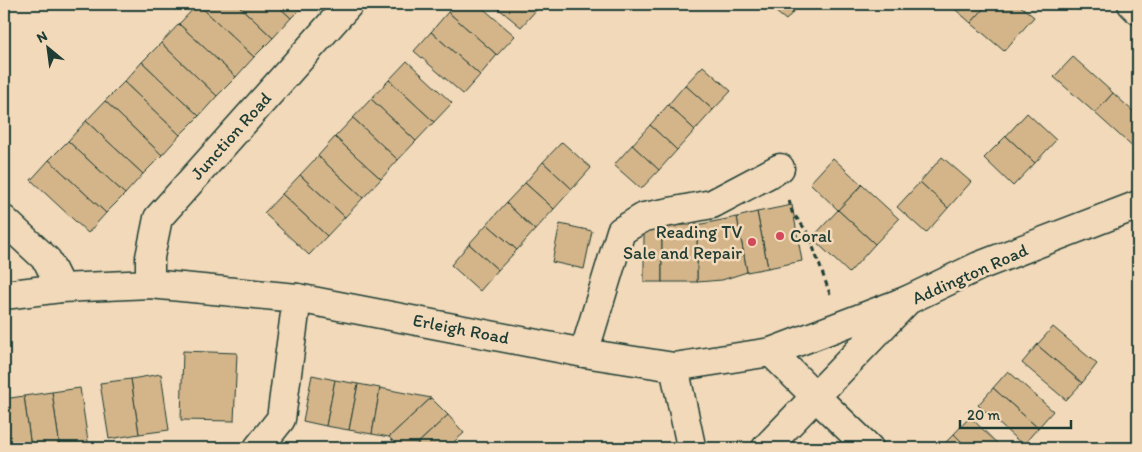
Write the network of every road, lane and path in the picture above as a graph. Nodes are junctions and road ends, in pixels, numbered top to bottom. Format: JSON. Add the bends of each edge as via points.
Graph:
{"nodes":[{"id":1,"x":349,"y":4,"type":"edge"},
{"id":2,"x":1132,"y":4,"type":"edge"},
{"id":3,"x":1138,"y":10,"type":"edge"},
{"id":4,"x":780,"y":168,"type":"joint"},
{"id":5,"x":1138,"y":205,"type":"edge"},
{"id":6,"x":4,"y":220,"type":"edge"},
{"id":7,"x":150,"y":284,"type":"junction"},
{"id":8,"x":61,"y":288,"type":"junction"},
{"id":9,"x":4,"y":296,"type":"edge"},
{"id":10,"x":296,"y":298,"type":"junction"},
{"id":11,"x":908,"y":300,"type":"junction"},
{"id":12,"x":842,"y":324,"type":"junction"},
{"id":13,"x":771,"y":352,"type":"junction"},
{"id":14,"x":584,"y":353,"type":"junction"},
{"id":15,"x":674,"y":367,"type":"junction"},
{"id":16,"x":816,"y":397,"type":"junction"},
{"id":17,"x":258,"y":448,"type":"edge"},
{"id":18,"x":691,"y":448,"type":"edge"},
{"id":19,"x":766,"y":448,"type":"edge"},
{"id":20,"x":869,"y":448,"type":"edge"}],
"edges":[{"from":1,"to":7,"type":"street","name":"Junction Road","via":[[158,218],[150,257]]},
{"from":2,"to":3,"type":"street"},
{"from":4,"to":12,"type":"path","via":[[792,212],[808,233]]},
{"from":4,"to":14,"type":"street","via":[[712,204],[644,217],[621,230]]},
{"from":5,"to":11,"type":"street","name":"Addington Road","via":[[980,266]]},
{"from":6,"to":8,"type":"street","via":[[47,260]]},
{"from":7,"to":8,"type":"street","name":"Erleigh Road"},
{"from":7,"to":10,"type":"street","name":"Erleigh Road"},
{"from":8,"to":9,"type":"street","name":"Erleigh Road"},
{"from":10,"to":14,"type":"street","name":"Erleigh Road"},
{"from":10,"to":17,"type":"street","via":[[281,419]]},
{"from":11,"to":12,"type":"street","name":"Erleigh Road"},
{"from":11,"to":16,"type":"street","name":"Addington Road"},
{"from":12,"to":13,"type":"street","name":"Erleigh Road"},
{"from":13,"to":15,"type":"street","name":"Erleigh Road"},
{"from":13,"to":16,"type":"street"},
{"from":14,"to":15,"type":"street","name":"Erleigh Road"},
{"from":15,"to":18,"type":"street"},
{"from":16,"to":19,"type":"street","name":"Addington Road"},
{"from":16,"to":20,"type":"street"}]}
